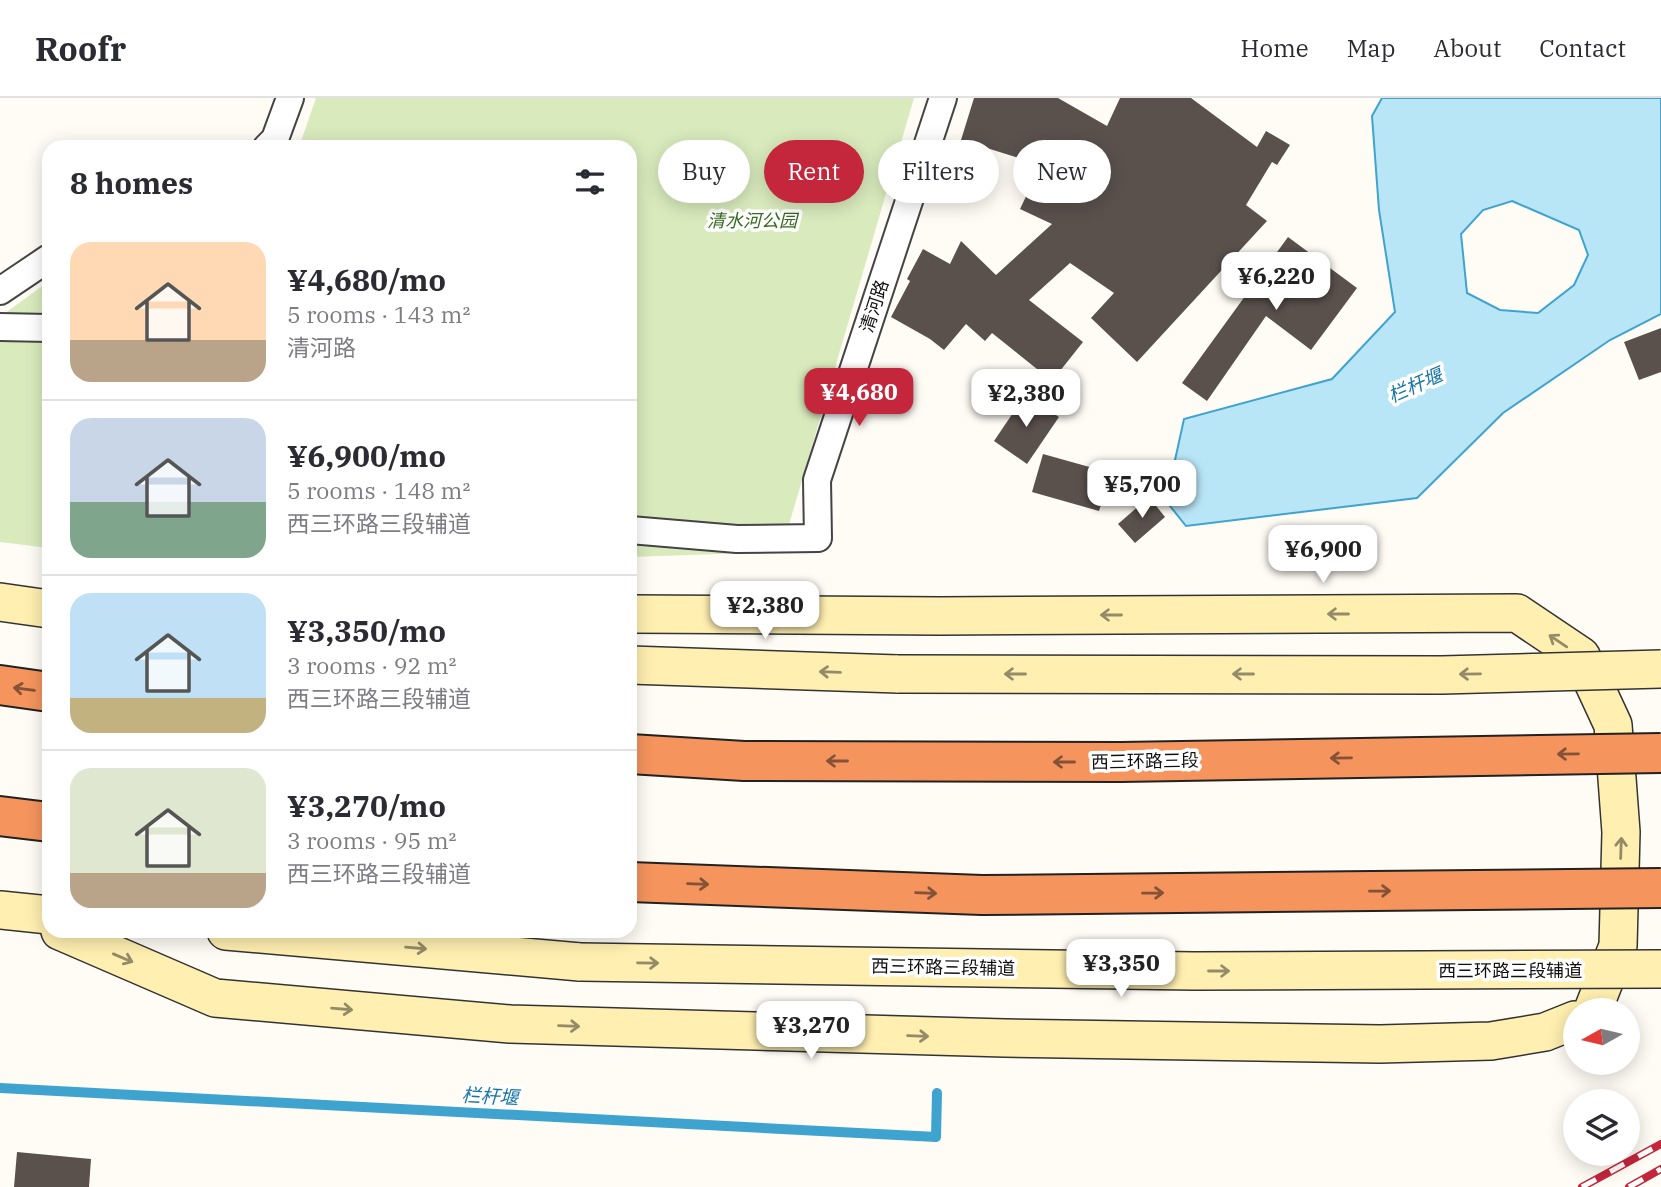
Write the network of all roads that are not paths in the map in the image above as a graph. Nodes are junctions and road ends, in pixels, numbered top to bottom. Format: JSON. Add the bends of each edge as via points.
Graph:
{"nodes":[{"id":1,"x":290,"y":98,"type":"edge"},
{"id":2,"x":943,"y":98,"type":"edge"},
{"id":3,"x":274,"y":140,"type":"edge"},
{"id":4,"x":42,"y":263,"type":"edge"},
{"id":5,"x":0,"y":291,"type":"edge"},
{"id":6,"x":0,"y":327,"type":"edge"},
{"id":7,"x":42,"y":328,"type":"edge"},
{"id":8,"x":637,"y":531,"type":"edge"},
{"id":9,"x":0,"y":602,"type":"edge"},
{"id":10,"x":42,"y":608,"type":"edge"},
{"id":11,"x":637,"y":614,"type":"edge"},
{"id":12,"x":637,"y":665,"type":"edge"},
{"id":13,"x":1661,"y":669,"type":"edge"},
{"id":14,"x":0,"y":685,"type":"edge"},
{"id":15,"x":42,"y":691,"type":"edge"},
{"id":16,"x":1661,"y":752,"type":"edge"},
{"id":17,"x":637,"y":754,"type":"edge"},
{"id":18,"x":637,"y":882,"type":"edge"},
{"id":19,"x":1661,"y":888,"type":"edge"},
{"id":20,"x":76,"y":938,"type":"edge"},
{"id":21,"x":306,"y":938,"type":"edge"},
{"id":22,"x":1661,"y":969,"type":"edge"},
{"id":23,"x":1598,"y":998,"type":"edge"},
{"id":24,"x":1563,"y":1025,"type":"edge"}],
"edges":[{"from":1,"to":3,"type":"street"},
{"from":2,"to":8,"type":"street","name":"清河路","via":[[817,480],[818,538],[737,539]]},
{"from":4,"to":5,"type":"street"},
{"from":6,"to":7,"type":"street"},
{"from":9,"to":10,"type":"main road"},
{"from":23,"to":11,"type":"main road","one_way":true,"via":[[1618,946],[1621,832],[1613,725],[1581,656],[1517,613]]},
{"from":13,"to":12,"type":"main road","one_way":true,"bridge":true,"via":[[1443,675],[898,674]]},
{"from":15,"to":14,"type":"highway","one_way":true},
{"from":16,"to":17,"type":"highway","name":"西三环路三段","one_way":true,"bridge":true,"via":[[1121,762],[744,761]]},
{"from":18,"to":19,"type":"highway","one_way":true,"bridge":true,"via":[[982,895]]},
{"from":20,"to":24,"type":"main road","one_way":true,"via":[[215,998],[510,1024],[1380,1044],[1491,1041]]},
{"from":21,"to":22,"type":"main road","name":"西三环路三段辅道","one_way":true,"bridge":true,"via":[[580,962],[1194,971]]}]}
